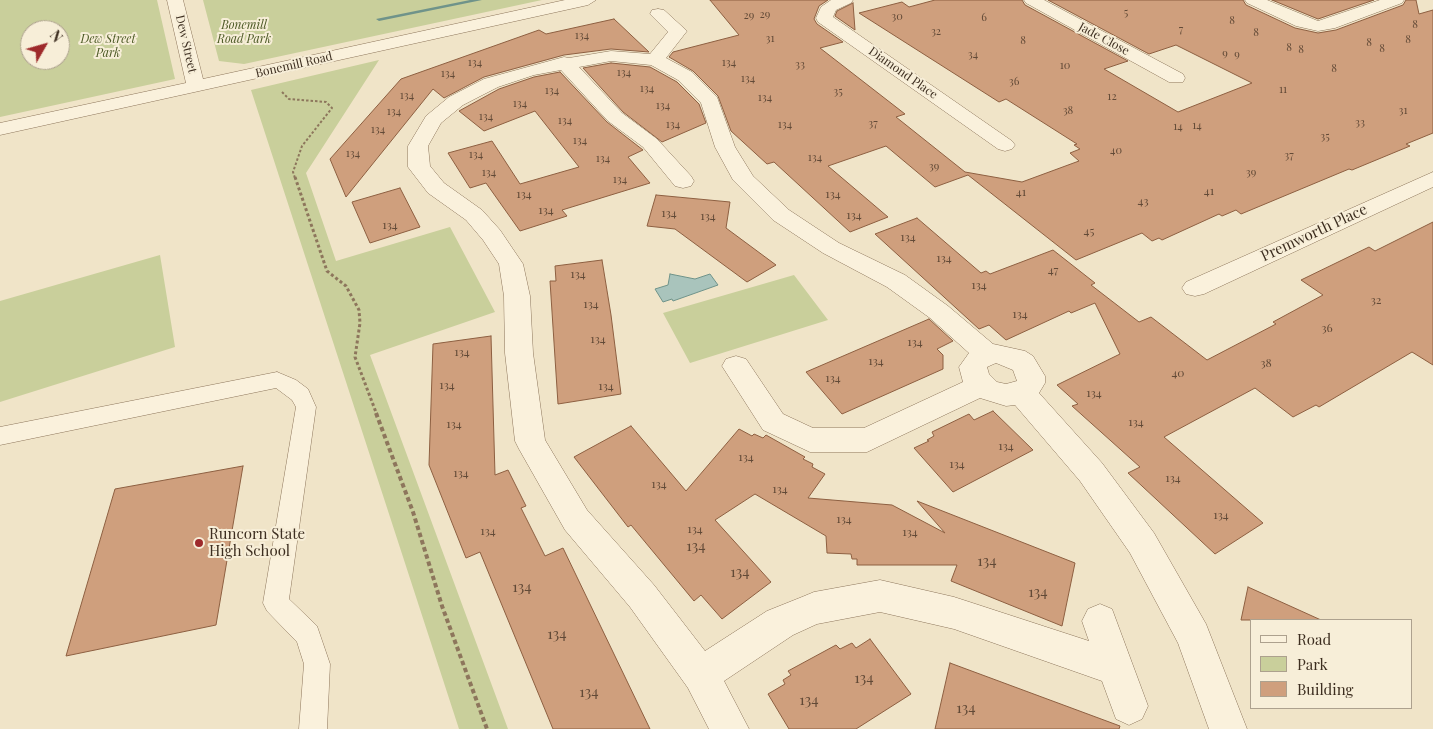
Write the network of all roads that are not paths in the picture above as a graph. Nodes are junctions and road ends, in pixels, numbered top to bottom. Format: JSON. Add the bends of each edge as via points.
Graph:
{"nodes":[{"id":1,"x":175,"y":0,"type":"edge"},
{"id":2,"x":588,"y":0,"type":"edge"},
{"id":3,"x":844,"y":0,"type":"edge"},
{"id":4,"x":1032,"y":0,"type":"edge"},
{"id":5,"x":1253,"y":0,"type":"edge"},
{"id":6,"x":1396,"y":0,"type":"edge"},
{"id":7,"x":658,"y":14,"type":"dead end"},
{"id":8,"x":655,"y":60,"type":"junction"},
{"id":9,"x":564,"y":62,"type":"junction"},
{"id":10,"x":1176,"y":78,"type":"dead end"},
{"id":11,"x":196,"y":87,"type":"junction"},
{"id":12,"x":0,"y":129,"type":"edge"},
{"id":13,"x":1005,"y":145,"type":"dead end"},
{"id":14,"x":1433,"y":179,"type":"edge"},
{"id":15,"x":684,"y":180,"type":"dead end"},
{"id":16,"x":1195,"y":288,"type":"dead end"},
{"id":17,"x":988,"y":354,"type":"junction"},
{"id":18,"x":736,"y":366,"type":"dead end"},
{"id":19,"x":982,"y":385,"type":"junction"},
{"id":20,"x":1022,"y":393,"type":"junction"},
{"id":21,"x":0,"y":436,"type":"edge"},
{"id":22,"x":1100,"y":622,"type":"dead end"},
{"id":23,"x":1116,"y":668,"type":"junction"},
{"id":24,"x":701,"y":675,"type":"junction"},
{"id":25,"x":1129,"y":706,"type":"dead end"},
{"id":26,"x":313,"y":729,"type":"edge"},
{"id":27,"x":730,"y":729,"type":"edge"},
{"id":28,"x":1228,"y":729,"type":"edge"}],
"edges":[{"from":1,"to":11,"type":"street","name":"Dew Street"},
{"from":2,"to":11,"type":"street","name":"Bonemill Road"},
{"from":3,"to":13,"type":"street","name":"Diamond Place","via":[[829,7],[824,18]]},
{"from":4,"to":10,"type":"street","name":"Jade Close"},
{"from":5,"to":6,"type":"street","via":[[1318,26]]},
{"from":7,"to":8,"type":"street","via":[[678,31]]},
{"from":8,"to":9,"type":"street","via":[[611,56]]},
{"from":8,"to":17,"type":"street","via":[[685,76],[710,101],[725,147],[744,180],[781,215],[831,248],[896,281]]},
{"from":9,"to":15,"type":"street","via":[[614,117],[650,144]]},
{"from":9,"to":24,"type":"street","via":[[491,83],[456,101],[433,120],[418,146],[419,167],[436,188],[474,215],[511,264],[517,296],[519,353],[530,441],[576,520],[642,596]]},
{"from":11,"to":12,"type":"street","name":"Bonemill Road"},
{"from":14,"to":16,"type":"street","name":"Premworth Place"},
{"from":17,"to":19,"type":"street","via":[[976,361],[974,367],[976,379]]},
{"from":17,"to":20,"type":"street","via":[[1006,355],[1023,363],[1031,376],[1031,383]]},
{"from":18,"to":19,"type":"street","via":[[773,422],[810,440],[867,440]]},
{"from":19,"to":20,"type":"street","via":[[1006,395]]},
{"from":20,"to":28,"type":"street","via":[[1091,472],[1142,543],[1193,636]]},
{"from":21,"to":26,"type":"lane","via":[[277,380],[301,395],[306,407],[276,603],[308,635],[317,664]]},
{"from":22,"to":23,"type":"street"},
{"from":23,"to":24,"type":"street","via":[[954,613],[880,596],[814,608],[780,623]]},
{"from":23,"to":25,"type":"street"},
{"from":24,"to":27,"type":"street"}]}
